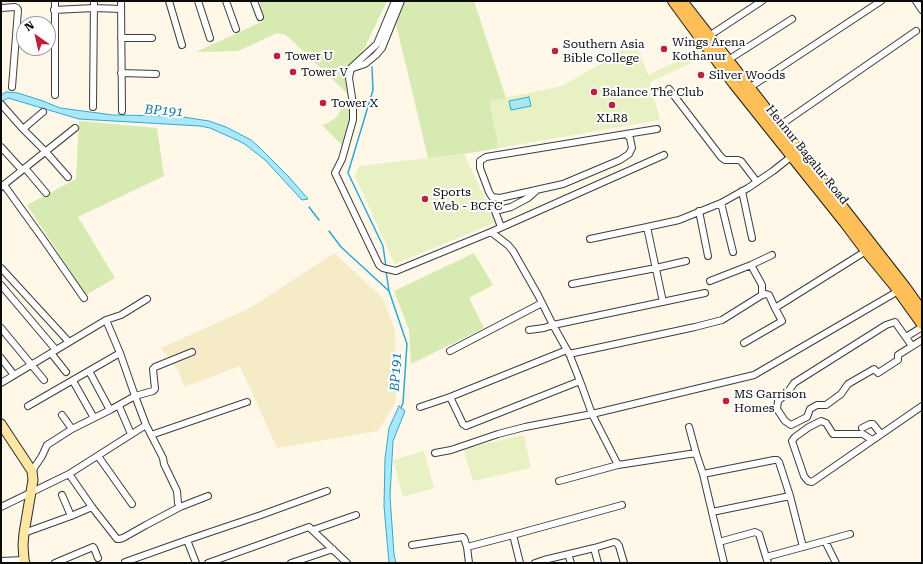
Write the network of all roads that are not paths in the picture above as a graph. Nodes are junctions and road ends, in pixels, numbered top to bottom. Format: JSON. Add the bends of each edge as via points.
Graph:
{"nodes":[{"id":1,"x":55,"y":1,"type":"edge"},
{"id":2,"x":94,"y":1,"type":"edge"},
{"id":3,"x":121,"y":1,"type":"edge"},
{"id":4,"x":169,"y":1,"type":"edge"},
{"id":5,"x":198,"y":1,"type":"edge"},
{"id":6,"x":226,"y":1,"type":"edge"},
{"id":7,"x":254,"y":1,"type":"edge"},
{"id":8,"x":395,"y":1,"type":"edge"},
{"id":9,"x":401,"y":1,"type":"edge"},
{"id":10,"x":673,"y":1,"type":"edge"},
{"id":11,"x":682,"y":1,"type":"edge"},
{"id":12,"x":762,"y":1,"type":"edge"},
{"id":13,"x":881,"y":1,"type":"edge"},
{"id":14,"x":916,"y":1,"type":"edge"},
{"id":15,"x":1,"y":8,"type":"edge"},
{"id":16,"x":94,"y":8,"type":"junction"},
{"id":17,"x":121,"y":9,"type":"junction"},
{"id":18,"x":54,"y":10,"type":"junction"},
{"id":19,"x":922,"y":10,"type":"edge"},
{"id":20,"x":260,"y":17,"type":"dead end"},
{"id":21,"x":792,"y":19,"type":"dead end"},
{"id":22,"x":236,"y":29,"type":"dead end"},
{"id":23,"x":916,"y":31,"type":"dead end"},
{"id":24,"x":709,"y":36,"type":"junction"},
{"id":25,"x":121,"y":38,"type":"junction"},
{"id":26,"x":152,"y":38,"type":"dead end"},
{"id":27,"x":210,"y":38,"type":"dead end"},
{"id":28,"x":182,"y":45,"type":"dead end"},
{"id":29,"x":728,"y":60,"type":"junction"},
{"id":30,"x":351,"y":68,"type":"junction"},
{"id":31,"x":121,"y":73,"type":"junction"},
{"id":32,"x":156,"y":74,"type":"dead end"},
{"id":33,"x":12,"y":87,"type":"dead end"},
{"id":34,"x":749,"y":88,"type":"junction"},
{"id":35,"x":669,"y":89,"type":"dead end"},
{"id":36,"x":55,"y":95,"type":"dead end"},
{"id":37,"x":1,"y":104,"type":"edge"},
{"id":38,"x":93,"y":107,"type":"dead end"},
{"id":39,"x":122,"y":111,"type":"dead end"},
{"id":40,"x":43,"y":112,"type":"dead end"},
{"id":41,"x":779,"y":126,"type":"junction"},
{"id":42,"x":75,"y":128,"type":"dead end"},
{"id":43,"x":23,"y":129,"type":"junction"},
{"id":44,"x":657,"y":129,"type":"dead end"},
{"id":45,"x":626,"y":134,"type":"junction"},
{"id":46,"x":1,"y":147,"type":"edge"},
{"id":47,"x":45,"y":151,"type":"junction"},
{"id":48,"x":664,"y":155,"type":"dead end"},
{"id":49,"x":792,"y":156,"type":"junction"},
{"id":50,"x":23,"y":169,"type":"junction"},
{"id":51,"x":68,"y":177,"type":"dead end"},
{"id":52,"x":757,"y":182,"type":"junction"},
{"id":53,"x":563,"y":184,"type":"junction"},
{"id":54,"x":2,"y":186,"type":"edge"},
{"id":55,"x":537,"y":190,"type":"junction"},
{"id":56,"x":742,"y":191,"type":"junction"},
{"id":57,"x":46,"y":193,"type":"dead end"},
{"id":58,"x":568,"y":197,"type":"junction"},
{"id":59,"x":492,"y":203,"type":"dead end"},
{"id":60,"x":721,"y":203,"type":"junction"},
{"id":61,"x":495,"y":211,"type":"junction"},
{"id":62,"x":699,"y":211,"type":"junction"},
{"id":63,"x":501,"y":227,"type":"junction"},
{"id":64,"x":647,"y":227,"type":"junction"},
{"id":65,"x":491,"y":232,"type":"junction"},
{"id":66,"x":752,"y":238,"type":"dead end"},
{"id":67,"x":590,"y":239,"type":"dead end"},
{"id":68,"x":866,"y":251,"type":"junction"},
{"id":69,"x":733,"y":252,"type":"dead end"},
{"id":70,"x":772,"y":255,"type":"dead end"},
{"id":71,"x":708,"y":256,"type":"dead end"},
{"id":72,"x":686,"y":261,"type":"dead end"},
{"id":73,"x":751,"y":265,"type":"junction"},
{"id":74,"x":1,"y":268,"type":"edge"},
{"id":75,"x":656,"y":268,"type":"junction"},
{"id":76,"x":710,"y":281,"type":"dead end"},
{"id":77,"x":572,"y":284,"type":"dead end"},
{"id":78,"x":1,"y":285,"type":"edge"},
{"id":79,"x":901,"y":290,"type":"junction"},
{"id":80,"x":705,"y":293,"type":"dead end"},
{"id":81,"x":762,"y":295,"type":"junction"},
{"id":82,"x":84,"y":298,"type":"dead end"},
{"id":83,"x":147,"y":299,"type":"dead end"},
{"id":84,"x":663,"y":302,"type":"junction"},
{"id":85,"x":542,"y":303,"type":"junction"},
{"id":86,"x":775,"y":308,"type":"junction"},
{"id":87,"x":922,"y":311,"type":"edge"},
{"id":88,"x":106,"y":320,"type":"junction"},
{"id":89,"x":553,"y":325,"type":"junction"},
{"id":90,"x":922,"y":326,"type":"edge"},
{"id":91,"x":1,"y":328,"type":"edge"},
{"id":92,"x":529,"y":330,"type":"dead end"},
{"id":93,"x":906,"y":337,"type":"junction"},
{"id":94,"x":922,"y":340,"type":"edge"},
{"id":95,"x":69,"y":342,"type":"junction"},
{"id":96,"x":744,"y":343,"type":"dead end"},
{"id":97,"x":912,"y":346,"type":"junction"},
{"id":98,"x":53,"y":352,"type":"junction"},
{"id":99,"x":192,"y":352,"type":"dead end"},
{"id":100,"x":450,"y":352,"type":"dead end"},
{"id":101,"x":568,"y":352,"type":"junction"},
{"id":102,"x":120,"y":353,"type":"junction"},
{"id":103,"x":1,"y":358,"type":"edge"},
{"id":104,"x":31,"y":365,"type":"junction"},
{"id":105,"x":89,"y":371,"type":"junction"},
{"id":106,"x":66,"y":372,"type":"dead end"},
{"id":107,"x":14,"y":375,"type":"junction"},
{"id":108,"x":44,"y":380,"type":"dead end"},
{"id":109,"x":73,"y":381,"type":"junction"},
{"id":110,"x":580,"y":381,"type":"junction"},
{"id":111,"x":1,"y":383,"type":"edge"},
{"id":112,"x":135,"y":396,"type":"junction"},
{"id":113,"x":450,"y":397,"type":"junction"},
{"id":114,"x":247,"y":402,"type":"dead end"},
{"id":115,"x":28,"y":406,"type":"dead end"},
{"id":116,"x":119,"y":406,"type":"junction"},
{"id":117,"x":922,"y":406,"type":"edge"},
{"id":118,"x":420,"y":407,"type":"dead end"},
{"id":119,"x":110,"y":410,"type":"junction"},
{"id":120,"x":592,"y":414,"type":"junction"},
{"id":121,"x":62,"y":415,"type":"dead end"},
{"id":122,"x":94,"y":418,"type":"junction"},
{"id":123,"x":1,"y":424,"type":"edge"},
{"id":124,"x":146,"y":425,"type":"junction"},
{"id":125,"x":689,"y":427,"type":"dead end"},
{"id":126,"x":862,"y":428,"type":"dead end"},
{"id":127,"x":72,"y":429,"type":"junction"},
{"id":128,"x":131,"y":434,"type":"junction"},
{"id":129,"x":881,"y":434,"type":"junction"},
{"id":130,"x":151,"y":435,"type":"junction"},
{"id":131,"x":872,"y":440,"type":"junction"},
{"id":132,"x":696,"y":453,"type":"junction"},
{"id":133,"x":435,"y":454,"type":"dead end"},
{"id":134,"x":98,"y":456,"type":"junction"},
{"id":135,"x":618,"y":465,"type":"junction"},
{"id":136,"x":32,"y":471,"type":"junction"},
{"id":137,"x":69,"y":474,"type":"junction"},
{"id":138,"x":703,"y":474,"type":"junction"},
{"id":139,"x":559,"y":481,"type":"dead end"},
{"id":140,"x":327,"y":491,"type":"dead end"},
{"id":141,"x":31,"y":492,"type":"junction"},
{"id":142,"x":62,"y":495,"type":"dead end"},
{"id":143,"x":208,"y":496,"type":"dead end"},
{"id":144,"x":790,"y":496,"type":"junction"},
{"id":145,"x":132,"y":504,"type":"dead end"},
{"id":146,"x":622,"y":505,"type":"dead end"},
{"id":147,"x":1,"y":507,"type":"edge"},
{"id":148,"x":92,"y":507,"type":"junction"},
{"id":149,"x":180,"y":507,"type":"junction"},
{"id":150,"x":712,"y":512,"type":"junction"},
{"id":151,"x":356,"y":515,"type":"dead end"},
{"id":152,"x":71,"y":516,"type":"junction"},
{"id":153,"x":313,"y":530,"type":"junction"},
{"id":154,"x":24,"y":533,"type":"junction"},
{"id":155,"x":850,"y":534,"type":"dead end"},
{"id":156,"x":513,"y":535,"type":"junction"},
{"id":157,"x":187,"y":540,"type":"junction"},
{"id":158,"x":826,"y":541,"type":"junction"},
{"id":159,"x":719,"y":542,"type":"junction"},
{"id":160,"x":412,"y":545,"type":"dead end"},
{"id":161,"x":466,"y":547,"type":"junction"},
{"id":162,"x":803,"y":547,"type":"junction"},
{"id":163,"x":594,"y":548,"type":"junction"},
{"id":164,"x":332,"y":549,"type":"junction"},
{"id":165,"x":568,"y":554,"type":"junction"},
{"id":166,"x":98,"y":558,"type":"dead end"},
{"id":167,"x":767,"y":560,"type":"edge"},
{"id":168,"x":1,"y":561,"type":"edge"},
{"id":169,"x":25,"y":561,"type":"edge"},
{"id":170,"x":66,"y":561,"type":"edge"},
{"id":171,"x":545,"y":561,"type":"edge"},
{"id":172,"x":125,"y":562,"type":"dead end"},
{"id":173,"x":55,"y":563,"type":"edge"},
{"id":174,"x":196,"y":563,"type":"edge"},
{"id":175,"x":208,"y":563,"type":"edge"},
{"id":176,"x":291,"y":563,"type":"edge"},
{"id":177,"x":348,"y":563,"type":"edge"},
{"id":178,"x":469,"y":563,"type":"edge"},
{"id":179,"x":520,"y":563,"type":"edge"},
{"id":180,"x":535,"y":563,"type":"edge"},
{"id":181,"x":571,"y":563,"type":"edge"},
{"id":182,"x":598,"y":563,"type":"edge"},
{"id":183,"x":624,"y":563,"type":"edge"},
{"id":184,"x":724,"y":563,"type":"edge"},
{"id":185,"x":836,"y":563,"type":"edge"}],
"edges":[{"from":1,"to":18,"type":"street"},
{"from":2,"to":16,"type":"street"},
{"from":3,"to":17,"type":"street"},
{"from":4,"to":28,"type":"street"},
{"from":5,"to":27,"type":"street"},
{"from":6,"to":22,"type":"street"},
{"from":7,"to":20,"type":"street"},
{"from":8,"to":30,"type":"street","via":[[376,44]]},
{"from":9,"to":30,"type":"street","via":[[382,48],[365,64]]},
{"from":10,"to":49,"type":"main road","name":"Hennur Bagalur Road","via":[[734,84]]},
{"from":11,"to":24,"type":"main road","name":"Hennur Bagalur Road"},
{"from":12,"to":24,"type":"street"},
{"from":13,"to":34,"type":"street"},
{"from":14,"to":19,"type":"street"},
{"from":15,"to":33,"type":"street","via":[[15,7],[18,10]]},
{"from":16,"to":17,"type":"street"},
{"from":16,"to":18,"type":"street"},
{"from":16,"to":38,"type":"street"},
{"from":17,"to":25,"type":"street"},
{"from":18,"to":36,"type":"street"},
{"from":21,"to":29,"type":"street"},
{"from":23,"to":41,"type":"street"},
{"from":24,"to":29,"type":"main road","name":"Hennur Bagalur Road"},
{"from":25,"to":26,"type":"street"},
{"from":25,"to":31,"type":"street"},
{"from":29,"to":34,"type":"main road","name":"Hennur Bagalur Road"},
{"from":30,"to":65,"type":"street","via":[[349,78],[353,120],[336,173],[379,266],[396,271]]},
{"from":31,"to":32,"type":"street"},
{"from":31,"to":39,"type":"street"},
{"from":34,"to":41,"type":"main road","name":"Hennur Bagalur Road"},
{"from":35,"to":52,"type":"street","via":[[721,157],[725,160],[740,161]]},
{"from":37,"to":43,"type":"street"},
{"from":40,"to":43,"type":"street"},
{"from":41,"to":79,"type":"main road","name":"Hennur Bagalur Road"},
{"from":42,"to":47,"type":"street"},
{"from":43,"to":47,"type":"street"},
{"from":44,"to":45,"type":"street"},
{"from":45,"to":53,"type":"street","via":[[630,138],[632,148],[629,154]]},
{"from":45,"to":55,"type":"street","via":[[486,157],[480,161],[480,168],[492,197],[500,198]]},
{"from":46,"to":50,"type":"street"},
{"from":47,"to":50,"type":"street"},
{"from":47,"to":51,"type":"street"},
{"from":48,"to":58,"type":"street"},
{"from":49,"to":52,"type":"street"},
{"from":49,"to":68,"type":"main road","name":"Hennur Bagalur Road"},
{"from":50,"to":54,"type":"street"},
{"from":50,"to":57,"type":"street"},
{"from":52,"to":56,"type":"street"},
{"from":53,"to":55,"type":"street"},
{"from":53,"to":58,"type":"street"},
{"from":54,"to":82,"type":"street"},
{"from":55,"to":61,"type":"street","via":[[511,207]]},
{"from":56,"to":60,"type":"street"},
{"from":56,"to":66,"type":"street"},
{"from":58,"to":63,"type":"street"},
{"from":59,"to":61,"type":"street"},
{"from":60,"to":62,"type":"street"},
{"from":60,"to":69,"type":"street"},
{"from":61,"to":63,"type":"street"},
{"from":62,"to":64,"type":"street","via":[[679,220]]},
{"from":62,"to":71,"type":"street"},
{"from":63,"to":65,"type":"street"},
{"from":64,"to":67,"type":"street"},
{"from":64,"to":75,"type":"street"},
{"from":65,"to":85,"type":"street","via":[[513,251]]},
{"from":68,"to":79,"type":"main road","name":"Hennur Bagalur Road"},
{"from":68,"to":86,"type":"street"},
{"from":70,"to":73,"type":"street"},
{"from":72,"to":75,"type":"street"},
{"from":73,"to":76,"type":"street"},
{"from":73,"to":81,"type":"street","via":[[762,285]]},
{"from":74,"to":95,"type":"street"},
{"from":75,"to":77,"type":"street"},
{"from":75,"to":84,"type":"street"},
{"from":78,"to":98,"type":"street"},
{"from":79,"to":87,"type":"main road","name":"Hennur Bagalur Road"},
{"from":79,"to":90,"type":"main road","name":"Hennur Bagalur Road"},
{"from":79,"to":120,"type":"street","via":[[754,375]]},
{"from":80,"to":84,"type":"street"},
{"from":81,"to":86,"type":"street","via":[[769,296]]},
{"from":81,"to":101,"type":"street","via":[[722,320]]},
{"from":83,"to":88,"type":"street","via":[[121,315]]},
{"from":84,"to":89,"type":"street"},
{"from":85,"to":89,"type":"street"},
{"from":85,"to":100,"type":"street"},
{"from":86,"to":96,"type":"street","via":[[782,321]]},
{"from":88,"to":95,"type":"street"},
{"from":88,"to":102,"type":"street"},
{"from":89,"to":92,"type":"street"},
{"from":89,"to":101,"type":"street"},
{"from":90,"to":93,"type":"street"},
{"from":91,"to":104,"type":"street"},
{"from":93,"to":97,"type":"street"},
{"from":93,"to":97,"type":"street","via":[[895,322],[886,325],[794,383],[778,401],[777,409],[790,425],[807,417],[810,409],[817,405],[826,405],[841,394],[848,384],[874,369],[878,373],[898,360],[898,355]]},
{"from":94,"to":97,"type":"street"},
{"from":95,"to":98,"type":"street"},
{"from":98,"to":104,"type":"street"},
{"from":98,"to":106,"type":"street"},
{"from":99,"to":112,"type":"street","via":[[155,367],[155,389]]},
{"from":101,"to":110,"type":"street"},
{"from":101,"to":113,"type":"street"},
{"from":102,"to":105,"type":"street"},
{"from":102,"to":112,"type":"street"},
{"from":103,"to":107,"type":"street"},
{"from":104,"to":107,"type":"street"},
{"from":104,"to":108,"type":"street"},
{"from":105,"to":109,"type":"street"},
{"from":105,"to":119,"type":"street"},
{"from":107,"to":111,"type":"street"},
{"from":109,"to":115,"type":"street"},
{"from":109,"to":122,"type":"street"},
{"from":110,"to":113,"type":"street","via":[[466,426]]},
{"from":110,"to":120,"type":"street"},
{"from":112,"to":116,"type":"street"},
{"from":112,"to":124,"type":"street"},
{"from":113,"to":118,"type":"street"},
{"from":114,"to":130,"type":"street"},
{"from":116,"to":119,"type":"street"},
{"from":116,"to":128,"type":"street"},
{"from":117,"to":129,"type":"street"},
{"from":119,"to":122,"type":"street"},
{"from":120,"to":133,"type":"street","via":[[525,426]]},
{"from":120,"to":135,"type":"street"},
{"from":121,"to":127,"type":"street"},
{"from":122,"to":127,"type":"street"},
{"from":123,"to":136,"type":"street"},
{"from":124,"to":128,"type":"street"},
{"from":124,"to":130,"type":"street"},
{"from":125,"to":132,"type":"street"},
{"from":126,"to":129,"type":"street","via":[[873,424]]},
{"from":127,"to":136,"type":"street","via":[[47,445]]},
{"from":128,"to":134,"type":"street"},
{"from":129,"to":131,"type":"street"},
{"from":130,"to":149,"type":"street","via":[[177,492]]},
{"from":131,"to":131,"type":"street","via":[[863,434],[833,434],[826,423],[821,421],[792,441],[804,476],[812,482]]},
{"from":132,"to":135,"type":"street"},
{"from":132,"to":138,"type":"street"},
{"from":134,"to":137,"type":"street"},
{"from":134,"to":145,"type":"street"},
{"from":135,"to":139,"type":"street"},
{"from":136,"to":141,"type":"street","via":[[34,480]]},
{"from":137,"to":141,"type":"street"},
{"from":137,"to":148,"type":"street"},
{"from":138,"to":144,"type":"street","via":[[777,460],[780,462]]},
{"from":138,"to":150,"type":"street"},
{"from":140,"to":157,"type":"street"},
{"from":141,"to":147,"type":"street"},
{"from":141,"to":154,"type":"street"},
{"from":142,"to":152,"type":"street"},
{"from":143,"to":149,"type":"street"},
{"from":144,"to":150,"type":"street"},
{"from":144,"to":162,"type":"street"},
{"from":146,"to":156,"type":"street"},
{"from":148,"to":149,"type":"street","via":[[118,539]]},
{"from":148,"to":152,"type":"street"},
{"from":150,"to":159,"type":"street"},
{"from":151,"to":153,"type":"street"},
{"from":152,"to":154,"type":"street"},
{"from":153,"to":164,"type":"street"},
{"from":153,"to":175,"type":"street","via":[[309,527]]},
{"from":154,"to":169,"type":"street"},
{"from":155,"to":158,"type":"street"},
{"from":156,"to":161,"type":"street"},
{"from":156,"to":179,"type":"street"},
{"from":157,"to":172,"type":"street"},
{"from":157,"to":174,"type":"street"},
{"from":158,"to":162,"type":"street"},
{"from":158,"to":185,"type":"street"},
{"from":159,"to":167,"type":"street","via":[[755,532],[759,534]]},
{"from":159,"to":184,"type":"street"},
{"from":160,"to":161,"type":"street","via":[[461,536]]},
{"from":161,"to":178,"type":"street"},
{"from":162,"to":167,"type":"street"},
{"from":163,"to":165,"type":"street"},
{"from":163,"to":182,"type":"street"},
{"from":163,"to":183,"type":"street","via":[[617,543]]},
{"from":164,"to":176,"type":"street"},
{"from":164,"to":177,"type":"street"},
{"from":165,"to":171,"type":"street"},
{"from":165,"to":181,"type":"street"},
{"from":166,"to":170,"type":"street","via":[[93,547]]},
{"from":168,"to":169,"type":"street"},
{"from":170,"to":173,"type":"street"},
{"from":171,"to":180,"type":"street"}]}
